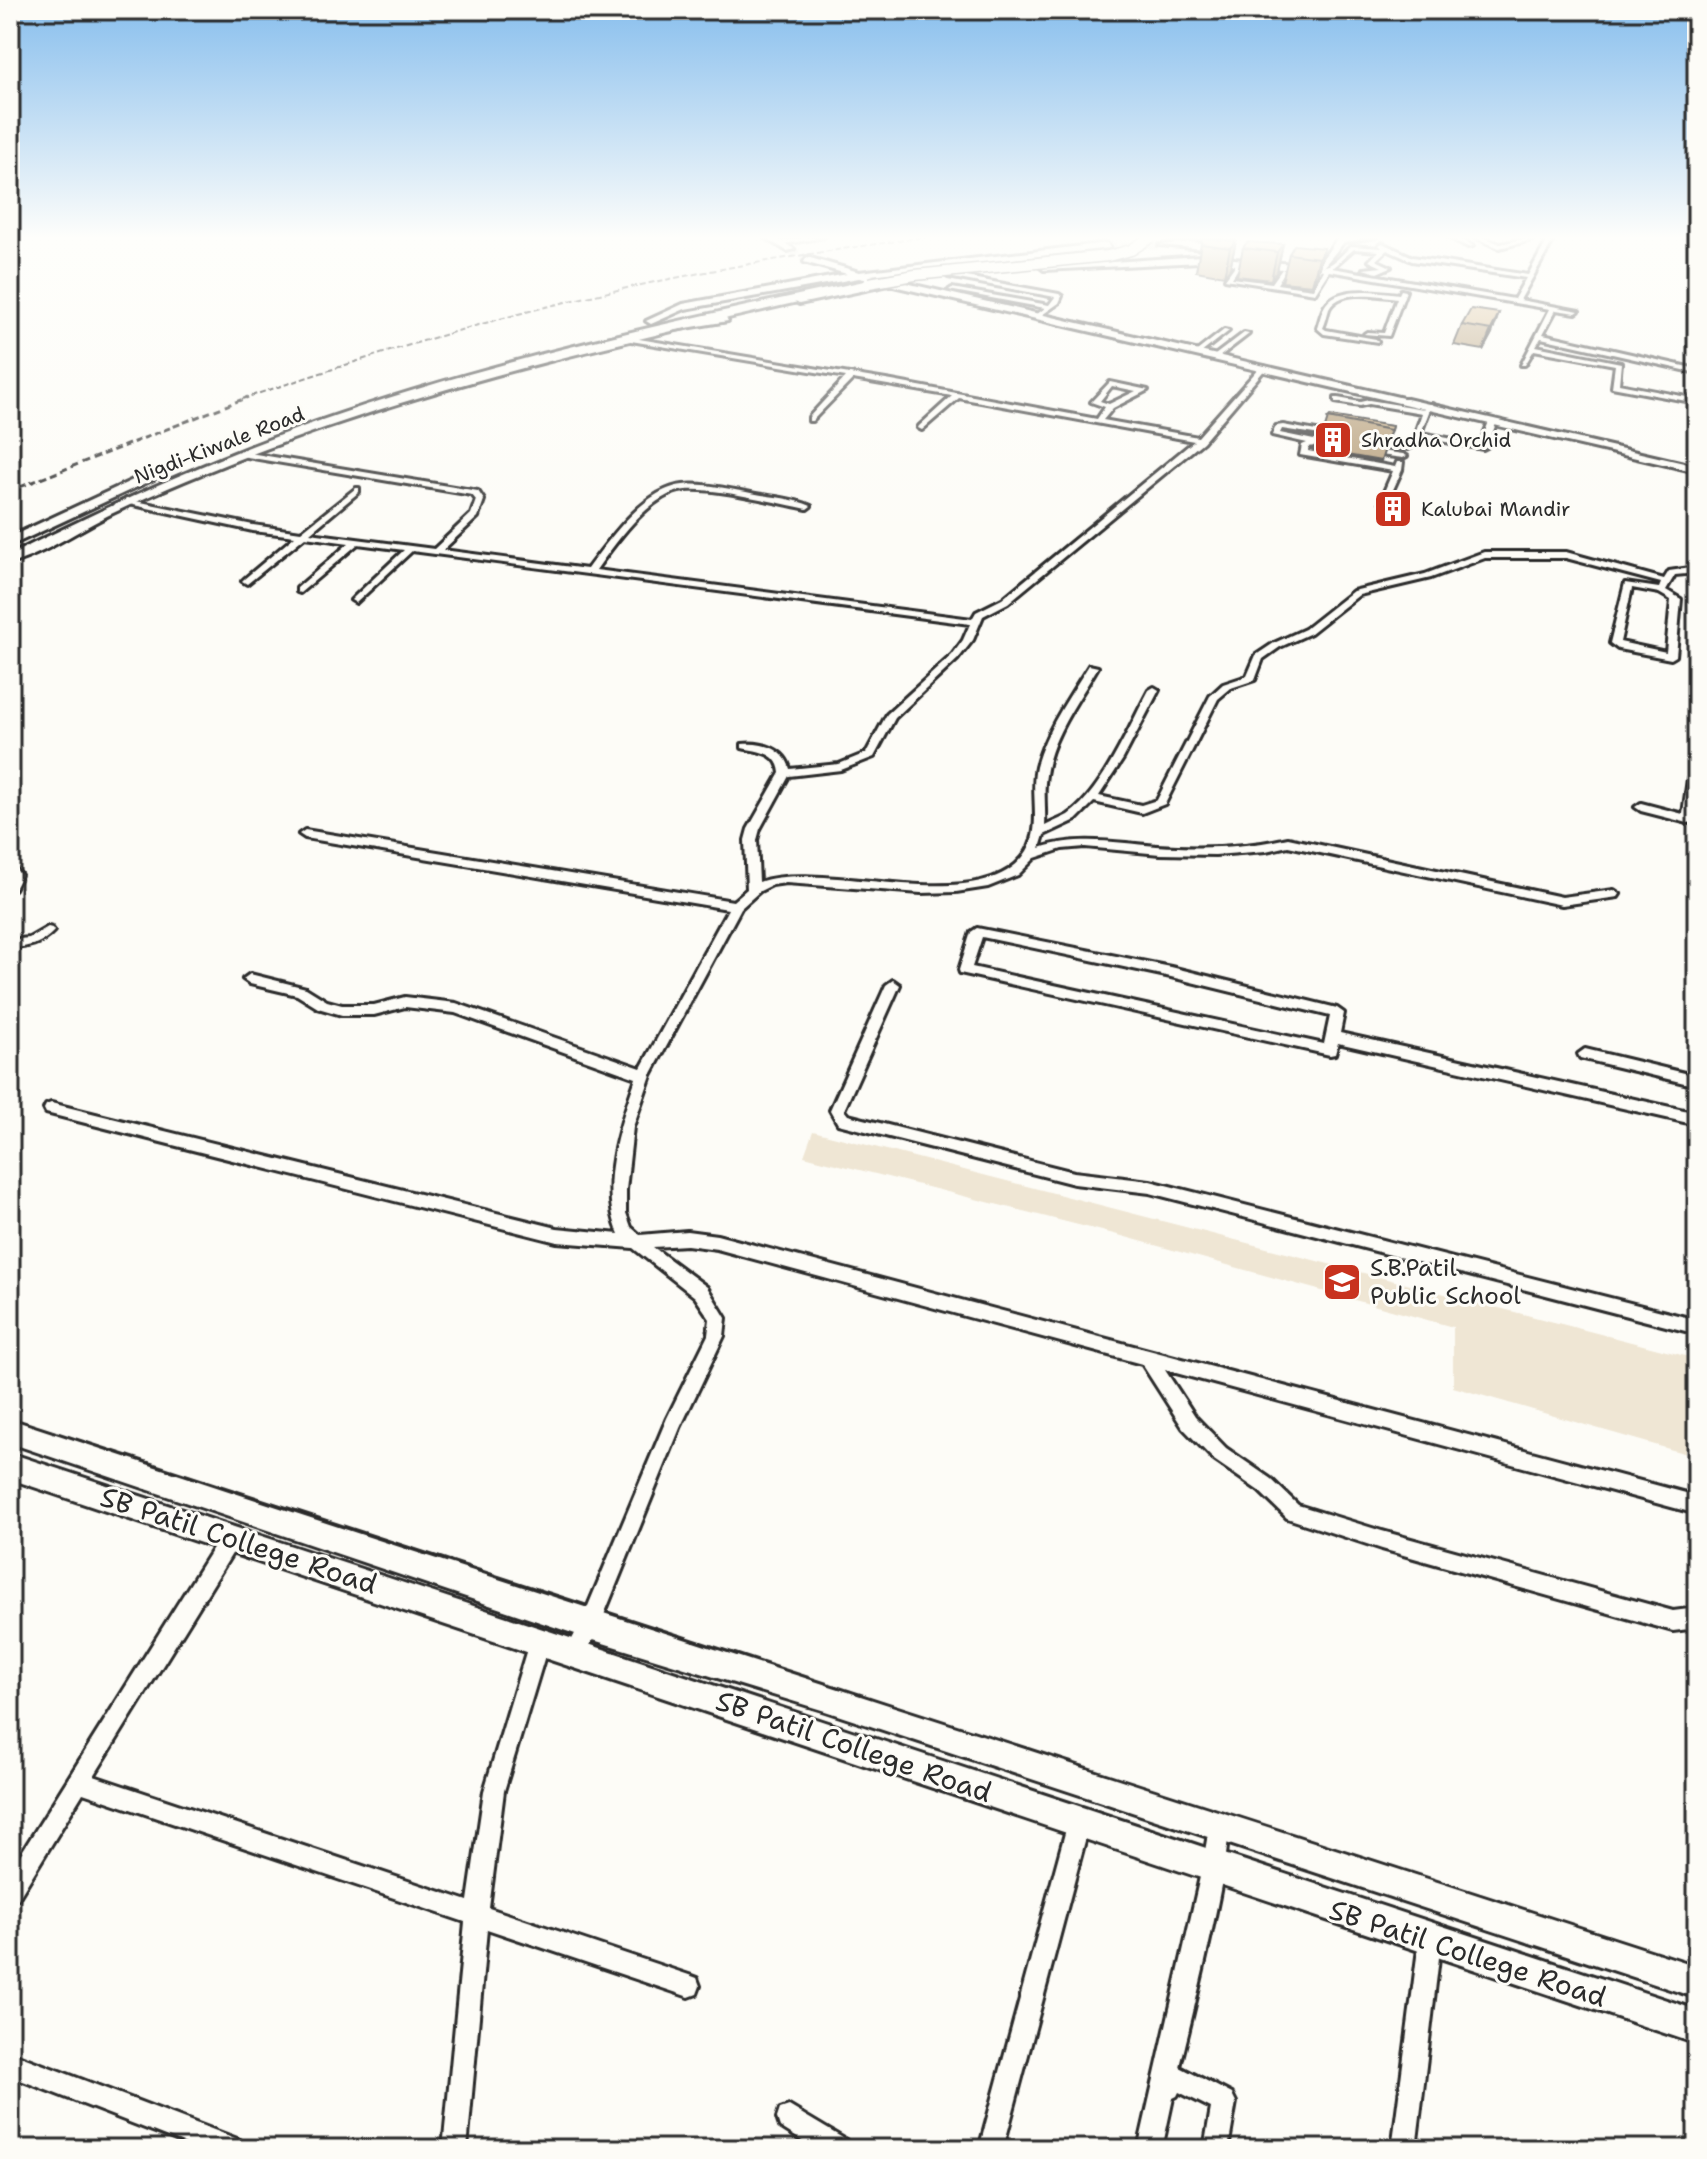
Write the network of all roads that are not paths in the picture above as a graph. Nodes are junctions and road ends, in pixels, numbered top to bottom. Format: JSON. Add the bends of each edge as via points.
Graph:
{"nodes":[{"id":1,"x":593,"y":338,"type":"edge"},
{"id":2,"x":621,"y":338,"type":"joint"},
{"id":3,"x":1145,"y":338,"type":"edge"},
{"id":4,"x":1217,"y":338,"type":"edge"},
{"id":5,"x":1241,"y":338,"type":"edge"},
{"id":6,"x":1357,"y":338,"type":"edge"},
{"id":7,"x":1537,"y":338,"type":"edge"},
{"id":8,"x":1550,"y":338,"type":"edge"},
{"id":9,"x":1376,"y":341,"type":"dead end"},
{"id":10,"x":1532,"y":347,"type":"junction"},
{"id":11,"x":1593,"y":348,"type":"junction"},
{"id":12,"x":1202,"y":350,"type":"junction"},
{"id":13,"x":1220,"y":354,"type":"junction"},
{"id":14,"x":1587,"y":358,"type":"junction"},
{"id":15,"x":1523,"y":364,"type":"dead end"},
{"id":16,"x":1263,"y":367,"type":"junction"},
{"id":17,"x":1697,"y":371,"type":"edge"},
{"id":18,"x":851,"y":376,"type":"junction"},
{"id":19,"x":406,"y":384,"type":"dead end"},
{"id":20,"x":375,"y":393,"type":"dead end"},
{"id":21,"x":958,"y":395,"type":"junction"},
{"id":22,"x":1338,"y":400,"type":"dead end"},
{"id":23,"x":1697,"y":401,"type":"edge"},
{"id":24,"x":1110,"y":406,"type":"junction"},
{"id":25,"x":1426,"y":407,"type":"junction"},
{"id":26,"x":812,"y":419,"type":"dead end"},
{"id":27,"x":1100,"y":419,"type":"junction"},
{"id":28,"x":1493,"y":421,"type":"junction"},
{"id":29,"x":922,"y":428,"type":"dead end"},
{"id":30,"x":1344,"y":437,"type":"edge"},
{"id":31,"x":1360,"y":439,"type":"edge"},
{"id":32,"x":1200,"y":440,"type":"junction"},
{"id":33,"x":1390,"y":444,"type":"junction"},
{"id":34,"x":1408,"y":447,"type":"junction"},
{"id":35,"x":244,"y":454,"type":"junction"},
{"id":36,"x":1386,"y":455,"type":"junction"},
{"id":37,"x":196,"y":457,"type":"dead end"},
{"id":38,"x":1403,"y":458,"type":"junction"},
{"id":39,"x":1382,"y":467,"type":"junction"},
{"id":40,"x":1697,"y":469,"type":"edge"},
{"id":41,"x":1398,"y":470,"type":"junction"},
{"id":42,"x":160,"y":471,"type":"dead end"},
{"id":43,"x":356,"y":490,"type":"dead end"},
{"id":44,"x":129,"y":501,"type":"junction"},
{"id":45,"x":1384,"y":501,"type":"dead end"},
{"id":46,"x":807,"y":506,"type":"dead end"},
{"id":47,"x":302,"y":534,"type":"junction"},
{"id":48,"x":357,"y":541,"type":"junction"},
{"id":49,"x":10,"y":542,"type":"edge"},
{"id":50,"x":411,"y":548,"type":"junction"},
{"id":51,"x":437,"y":551,"type":"junction"},
{"id":52,"x":10,"y":560,"type":"edge"},
{"id":53,"x":591,"y":570,"type":"junction"},
{"id":54,"x":1697,"y":570,"type":"edge"},
{"id":55,"x":247,"y":581,"type":"dead end"},
{"id":56,"x":1664,"y":586,"type":"junction"},
{"id":57,"x":300,"y":590,"type":"dead end"},
{"id":58,"x":356,"y":600,"type":"dead end"},
{"id":59,"x":974,"y":622,"type":"junction"},
{"id":60,"x":1093,"y":667,"type":"dead end"},
{"id":61,"x":1154,"y":690,"type":"dead end"},
{"id":62,"x":746,"y":746,"type":"dead end"},
{"id":63,"x":785,"y":773,"type":"junction"},
{"id":64,"x":1694,"y":779,"type":"dead end"},
{"id":65,"x":1090,"y":798,"type":"junction"},
{"id":66,"x":1641,"y":807,"type":"dead end"},
{"id":67,"x":1038,"y":833,"type":"junction"},
{"id":68,"x":305,"y":834,"type":"dead end"},
{"id":69,"x":1032,"y":855,"type":"junction"},
{"id":70,"x":10,"y":870,"type":"edge"},
{"id":71,"x":10,"y":886,"type":"edge"},
{"id":72,"x":753,"y":888,"type":"junction"},
{"id":73,"x":1614,"y":894,"type":"dead end"},
{"id":74,"x":736,"y":906,"type":"junction"},
{"id":75,"x":48,"y":931,"type":"dead end"},
{"id":76,"x":10,"y":944,"type":"edge"},
{"id":77,"x":250,"y":979,"type":"dead end"},
{"id":78,"x":893,"y":985,"type":"dead end"},
{"id":79,"x":1333,"y":1037,"type":"junction"},
{"id":80,"x":1585,"y":1054,"type":"dead end"},
{"id":81,"x":644,"y":1075,"type":"junction"},
{"id":82,"x":1697,"y":1081,"type":"edge"},
{"id":83,"x":51,"y":1109,"type":"dead end"},
{"id":84,"x":1697,"y":1119,"type":"edge"},
{"id":85,"x":636,"y":1242,"type":"junction"},
{"id":86,"x":1697,"y":1327,"type":"edge"},
{"id":87,"x":1147,"y":1357,"type":"junction"},
{"id":88,"x":10,"y":1431,"type":"edge"},
{"id":89,"x":10,"y":1466,"type":"edge"},
{"id":90,"x":1697,"y":1505,"type":"edge"},
{"id":91,"x":231,"y":1537,"type":"junction"},
{"id":92,"x":1697,"y":1618,"type":"edge"},
{"id":93,"x":590,"y":1625,"type":"junction"},
{"id":94,"x":540,"y":1639,"type":"junction"},
{"id":95,"x":576,"y":1651,"type":"junction"},
{"id":96,"x":80,"y":1782,"type":"junction"},
{"id":97,"x":1079,"y":1822,"type":"junction"},
{"id":98,"x":1219,"y":1825,"type":"junction"},
{"id":99,"x":1213,"y":1868,"type":"junction"},
{"id":100,"x":10,"y":1891,"type":"edge"},
{"id":101,"x":477,"y":1916,"type":"junction"},
{"id":102,"x":1430,"y":1941,"type":"junction"},
{"id":103,"x":1697,"y":1982,"type":"edge"},
{"id":104,"x":689,"y":1986,"type":"dead end"},
{"id":105,"x":1697,"y":2027,"type":"edge"},
{"id":106,"x":10,"y":2064,"type":"edge"},
{"id":107,"x":1167,"y":2085,"type":"junction"},
{"id":108,"x":789,"y":2118,"type":"dead end"},
{"id":109,"x":231,"y":2149,"type":"edge"},
{"id":110,"x":455,"y":2149,"type":"edge"},
{"id":111,"x":837,"y":2149,"type":"edge"},
{"id":112,"x":991,"y":2149,"type":"edge"},
{"id":113,"x":1150,"y":2149,"type":"edge"},
{"id":114,"x":1158,"y":2149,"type":"edge"},
{"id":115,"x":1216,"y":2149,"type":"edge"},
{"id":116,"x":1404,"y":2149,"type":"edge"}],
"edges":[{"from":1,"to":19,"type":"main road","name":"Nigdi-Kiwale Road"},
{"from":2,"to":18,"type":"street"},
{"from":2,"to":35,"type":"main road","name":"Nigdi-Kiwale Road","via":[[479,375]]},
{"from":3,"to":12,"type":"street"},
{"from":4,"to":12,"type":"street"},
{"from":5,"to":13,"type":"street"},
{"from":6,"to":9,"type":"street"},
{"from":7,"to":10,"type":"street"},
{"from":8,"to":11,"type":"street"},
{"from":10,"to":14,"type":"street"},
{"from":10,"to":15,"type":"street"},
{"from":11,"to":14,"type":"street"},
{"from":11,"to":17,"type":"street"},
{"from":12,"to":13,"type":"street"},
{"from":13,"to":16,"type":"street"},
{"from":14,"to":23,"type":"street","via":[[1619,364],[1615,385]]},
{"from":16,"to":25,"type":"street"},
{"from":16,"to":32,"type":"street"},
{"from":18,"to":21,"type":"street"},
{"from":18,"to":26,"type":"street"},
{"from":20,"to":37,"type":"main road","name":"Nigdi-Kiwale Road"},
{"from":21,"to":27,"type":"street"},
{"from":21,"to":29,"type":"street"},
{"from":22,"to":25,"type":"street"},
{"from":24,"to":24,"type":"street","via":[[1143,392],[1144,390],[1110,384],[1095,402]]},
{"from":24,"to":27,"type":"street"},
{"from":25,"to":28,"type":"street"},
{"from":25,"to":28,"type":"street","via":[[1419,435],[1486,446]]},
{"from":25,"to":34,"type":"street"},
{"from":27,"to":32,"type":"street"},
{"from":28,"to":40,"type":"street"},
{"from":30,"to":36,"type":"street","via":[[1283,427],[1276,435]]},
{"from":31,"to":33,"type":"street"},
{"from":32,"to":59,"type":"street"},
{"from":33,"to":34,"type":"street"},
{"from":33,"to":36,"type":"street"},
{"from":34,"to":38,"type":"street"},
{"from":35,"to":44,"type":"main road","name":"Nigdi-Kiwale Road"},
{"from":35,"to":51,"type":"street","via":[[479,495],[475,515]]},
{"from":36,"to":38,"type":"street"},
{"from":36,"to":39,"type":"street"},
{"from":36,"to":39,"type":"street","via":[[1309,444],[1303,453]]},
{"from":38,"to":41,"type":"street"},
{"from":39,"to":41,"type":"street"},
{"from":41,"to":45,"type":"street"},
{"from":42,"to":49,"type":"main road","name":"Nigdi-Kiwale Road"},
{"from":43,"to":47,"type":"street"},
{"from":44,"to":47,"type":"street"},
{"from":44,"to":52,"type":"main road","name":"Nigdi-Kiwale Road"},
{"from":46,"to":53,"type":"street","via":[[679,488],[620,532]]},
{"from":47,"to":48,"type":"street"},
{"from":47,"to":55,"type":"street"},
{"from":48,"to":50,"type":"street"},
{"from":48,"to":57,"type":"street"},
{"from":50,"to":51,"type":"street"},
{"from":50,"to":58,"type":"street"},
{"from":51,"to":53,"type":"street"},
{"from":53,"to":59,"type":"street"},
{"from":54,"to":56,"type":"street","via":[[1677,570]]},
{"from":56,"to":56,"type":"street","via":[[1677,602],[1671,656],[1617,645],[1626,587]]},
{"from":56,"to":65,"type":"street","via":[[1566,555],[1484,555],[1428,576],[1356,593],[1308,631],[1259,657],[1251,678],[1227,686],[1214,698],[1161,802],[1142,809]]},
{"from":59,"to":63,"type":"street","via":[[955,657],[891,716],[870,755],[841,767]]},
{"from":60,"to":67,"type":"street","via":[[1042,765]]},
{"from":61,"to":65,"type":"street"},
{"from":62,"to":63,"type":"street","via":[[780,756]]},
{"from":63,"to":72,"type":"street","via":[[754,829]]},
{"from":64,"to":66,"type":"street","via":[[1688,819]]},
{"from":65,"to":67,"type":"street","via":[[1073,817]]},
{"from":67,"to":69,"type":"street"},
{"from":68,"to":74,"type":"street"},
{"from":69,"to":72,"type":"street","via":[[1018,870],[974,886],[912,888],[772,879]]},
{"from":69,"to":73,"type":"street","via":[[1085,843],[1237,851],[1288,842],[1562,901]]},
{"from":70,"to":71,"type":"street","via":[[15,875]]},
{"from":72,"to":74,"type":"street"},
{"from":74,"to":81,"type":"street"},
{"from":75,"to":76,"type":"street","via":[[32,942]]},
{"from":77,"to":81,"type":"street","via":[[301,991],[342,1010],[374,1010],[405,1002],[456,1008]]},
{"from":78,"to":86,"type":"street","via":[[837,1110],[843,1120],[1074,1178],[1150,1187]]},
{"from":79,"to":79,"type":"street","via":[[1337,1013],[977,932],[965,970],[1330,1050]]},
{"from":79,"to":84,"type":"street"},
{"from":80,"to":82,"type":"street"},
{"from":81,"to":85,"type":"street","via":[[626,1127],[618,1190],[618,1213]]},
{"from":83,"to":85,"type":"street","via":[[516,1226]]},
{"from":85,"to":87,"type":"street","via":[[717,1242]]},
{"from":85,"to":93,"type":"street","via":[[701,1292],[718,1318],[716,1336],[673,1424]]},
{"from":87,"to":90,"type":"street"},
{"from":87,"to":92,"type":"street","via":[[1189,1422],[1293,1512],[1673,1621]]},
{"from":88,"to":93,"type":"street","name":"SB Patil College Road"},
{"from":89,"to":91,"type":"street","name":"SB Patil College Road"},
{"from":91,"to":94,"type":"street","name":"SB Patil College Road"},
{"from":91,"to":96,"type":"street"},
{"from":93,"to":95,"type":"street"},
{"from":93,"to":98,"type":"street","name":"SB Patil College Road"},
{"from":94,"to":95,"type":"street","name":"SB Patil College Road"},
{"from":94,"to":101,"type":"street","via":[[494,1791]]},
{"from":95,"to":97,"type":"street","name":"SB Patil College Road"},
{"from":96,"to":100,"type":"street"},
{"from":96,"to":101,"type":"street"},
{"from":97,"to":99,"type":"street","name":"SB Patil College Road"},
{"from":97,"to":112,"type":"street"},
{"from":98,"to":99,"type":"street"},
{"from":98,"to":103,"type":"street","name":"SB Patil College Road"},
{"from":99,"to":102,"type":"street","name":"SB Patil College Road"},
{"from":99,"to":107,"type":"street"},
{"from":101,"to":104,"type":"street"},
{"from":101,"to":110,"type":"street"},
{"from":102,"to":105,"type":"street","name":"SB Patil College Road"},
{"from":102,"to":116,"type":"street"},
{"from":106,"to":109,"type":"street"},
{"from":107,"to":113,"type":"street"},
{"from":107,"to":114,"type":"street"},
{"from":107,"to":115,"type":"street","via":[[1172,2075],[1224,2102]]},
{"from":108,"to":111,"type":"street"}]}
